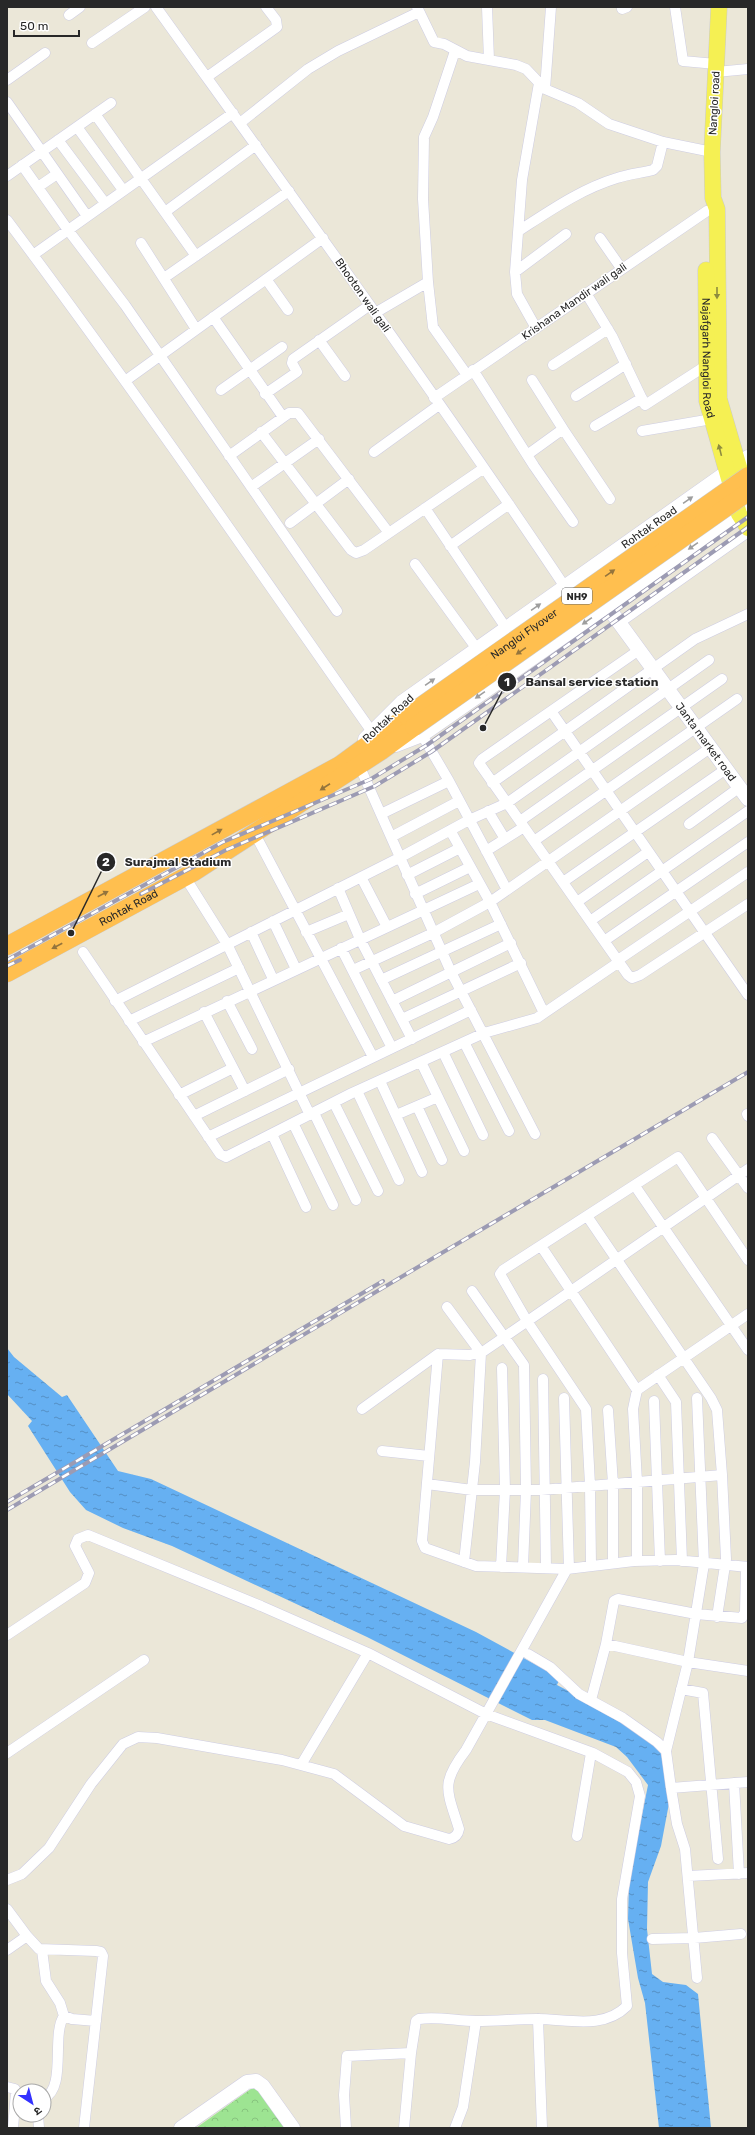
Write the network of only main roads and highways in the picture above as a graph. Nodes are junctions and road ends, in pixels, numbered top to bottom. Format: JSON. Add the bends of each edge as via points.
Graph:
{"nodes":[{"id":1,"x":719,"y":7,"type":"edge"},
{"id":2,"x":713,"y":206,"type":"junction"},
{"id":3,"x":740,"y":467,"type":"edge"},
{"id":4,"x":748,"y":492,"type":"edge"},
{"id":5,"x":748,"y":496,"type":"edge"},
{"id":6,"x":744,"y":511,"type":"edge"},
{"id":7,"x":748,"y":528,"type":"edge"},
{"id":8,"x":414,"y":726,"type":"junction"},
{"id":9,"x":381,"y":751,"type":"joint"},
{"id":10,"x":340,"y":765,"type":"joint"},
{"id":11,"x":7,"y":946,"type":"edge"},
{"id":12,"x":7,"y":973,"type":"edge"}],
"edges":[{"from":1,"to":2,"type":"main road","name":"Nangloi road","via":[[712,152]]},
{"from":2,"to":3,"type":"main road","one_way":true,"via":[[719,399]]},
{"from":3,"to":2,"type":"main road","name":"Najafgarh Nangloi Road","one_way":true,"via":[[712,419],[708,401],[705,302]]},
{"from":3,"to":5,"type":"main road"},
{"from":3,"to":6,"type":"main road","name":"Najafgarh Nangloi Road"},
{"from":8,"to":3,"type":"highway","name":"Nangloi Flyover","number":"NH9","one_way":true,"bridge":true},
{"from":4,"to":8,"type":"highway","name":"Nangloi Flyover","number":"NH9","one_way":true,"bridge":true},
{"from":6,"to":7,"type":"main road","name":"Najafgarh Nangloi Road"},
{"from":8,"to":9,"type":"highway","name":"Nangloi Flyover","number":"NH9"},
{"from":8,"to":10,"type":"highway","name":"Nangloi Flyover","number":"NH9"},
{"from":9,"to":12,"type":"highway","name":"Rohtak Road","number":"NH9","one_way":true,"via":[[185,877]]},
{"from":11,"to":10,"type":"highway","name":"Rohtak Road","number":"NH9","one_way":true}]}
